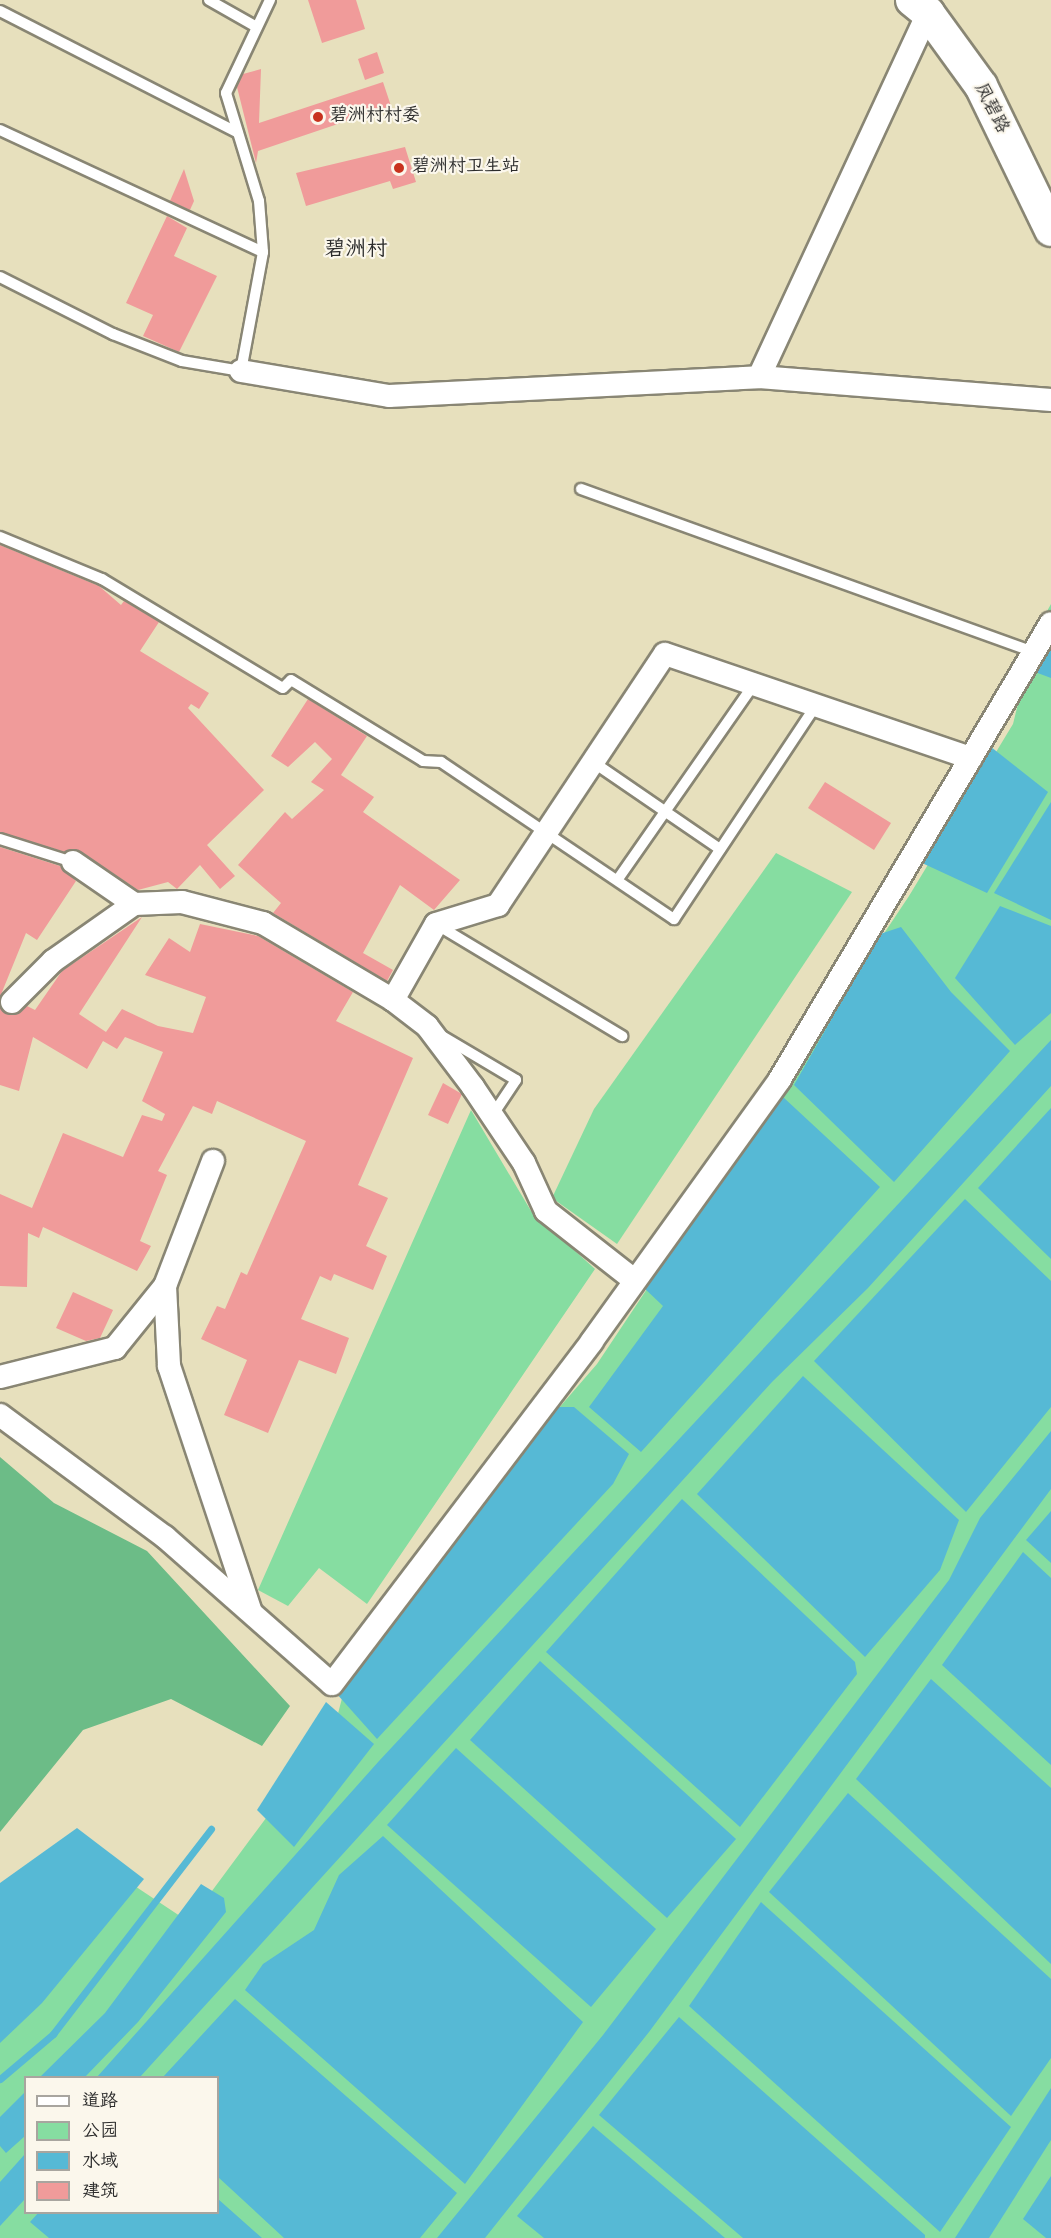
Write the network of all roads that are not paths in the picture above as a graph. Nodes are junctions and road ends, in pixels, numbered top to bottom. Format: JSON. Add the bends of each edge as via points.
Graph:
{"nodes":[{"id":1,"x":209,"y":0,"type":"edge"},
{"id":2,"x":270,"y":0,"type":"edge"},
{"id":3,"x":918,"y":4,"type":"edge"},
{"id":4,"x":0,"y":10,"type":"edge"},
{"id":5,"x":255,"y":26,"type":"junction"},
{"id":6,"x":0,"y":130,"type":"edge"},
{"id":7,"x":238,"y":133,"type":"junction"},
{"id":8,"x":1051,"y":230,"type":"edge"},
{"id":9,"x":263,"y":252,"type":"junction"},
{"id":10,"x":0,"y":277,"type":"edge"},
{"id":11,"x":241,"y":371,"type":"junction"},
{"id":12,"x":759,"y":377,"type":"junction"},
{"id":13,"x":1051,"y":400,"type":"edge"},
{"id":14,"x":581,"y":489,"type":"dead end"},
{"id":15,"x":0,"y":537,"type":"edge"},
{"id":16,"x":1051,"y":623,"type":"edge"},
{"id":17,"x":1034,"y":652,"type":"junction"},
{"id":18,"x":754,"y":684,"type":"junction"},
{"id":19,"x":816,"y":705,"type":"junction"},
{"id":20,"x":971,"y":758,"type":"junction"},
{"id":21,"x":593,"y":762,"type":"junction"},
{"id":22,"x":665,"y":811,"type":"junction"},
{"id":23,"x":547,"y":831,"type":"junction"},
{"id":24,"x":0,"y":839,"type":"edge"},
{"id":25,"x":720,"y":849,"type":"junction"},
{"id":26,"x":73,"y":862,"type":"joint"},
{"id":27,"x":618,"y":879,"type":"junction"},
{"id":28,"x":134,"y":904,"type":"junction"},
{"id":29,"x":436,"y":924,"type":"junction"},
{"id":30,"x":393,"y":1000,"type":"junction"},
{"id":31,"x":12,"y":1002,"type":"dead end"},
{"id":32,"x":427,"y":1026,"type":"junction"},
{"id":33,"x":622,"y":1036,"type":"dead end"},
{"id":34,"x":492,"y":1116,"type":"junction"},
{"id":35,"x":213,"y":1161,"type":"dead end"},
{"id":36,"x":634,"y":1280,"type":"junction"},
{"id":37,"x":165,"y":1286,"type":"junction"},
{"id":38,"x":0,"y":1377,"type":"edge"},
{"id":39,"x":0,"y":1415,"type":"edge"},
{"id":40,"x":251,"y":1612,"type":"junction"}],
"edges":[{"from":1,"to":5,"type":"lane"},
{"from":2,"to":5,"type":"lane"},
{"from":3,"to":8,"type":"main road","name":"凤碧路","via":[[981,86]]},
{"from":3,"to":12,"type":"street"},
{"from":4,"to":7,"type":"lane"},
{"from":5,"to":7,"type":"lane","via":[[226,93]]},
{"from":6,"to":9,"type":"lane"},
{"from":7,"to":9,"type":"lane","via":[[259,201]]},
{"from":9,"to":11,"type":"lane"},
{"from":10,"to":11,"type":"lane","via":[[123,338],[182,361]]},
{"from":11,"to":12,"type":"street","via":[[389,396]]},
{"from":12,"to":13,"type":"street"},
{"from":14,"to":17,"type":"lane"},
{"from":15,"to":23,"type":"lane","via":[[102,579],[283,688],[291,680],[423,761],[441,762]]},
{"from":16,"to":17,"type":"street"},
{"from":17,"to":20,"type":"street"},
{"from":18,"to":19,"type":"street"},
{"from":18,"to":21,"type":"street","via":[[665,654]]},
{"from":18,"to":22,"type":"lane"},
{"from":19,"to":20,"type":"street"},
{"from":19,"to":25,"type":"lane"},
{"from":20,"to":36,"type":"street","via":[[780,1079]]},
{"from":21,"to":22,"type":"lane"},
{"from":21,"to":23,"type":"street"},
{"from":22,"to":25,"type":"lane"},
{"from":22,"to":27,"type":"lane"},
{"from":23,"to":27,"type":"lane"},
{"from":23,"to":29,"type":"street","via":[[498,905]]},
{"from":24,"to":26,"type":"lane"},
{"from":25,"to":27,"type":"lane","via":[[674,918]]},
{"from":26,"to":28,"type":"street"},
{"from":28,"to":30,"type":"street","via":[[182,902],[263,924]]},
{"from":28,"to":31,"type":"street","via":[[53,961]]},
{"from":29,"to":30,"type":"street"},
{"from":29,"to":33,"type":"lane"},
{"from":30,"to":32,"type":"street"},
{"from":32,"to":34,"type":"street"},
{"from":32,"to":34,"type":"lane","via":[[516,1080]]},
{"from":34,"to":36,"type":"street","via":[[546,1211]]},
{"from":35,"to":37,"type":"street"},
{"from":36,"to":40,"type":"street","via":[[332,1684]]},
{"from":37,"to":38,"type":"street","via":[[115,1348]]},
{"from":37,"to":40,"type":"street","via":[[169,1366]]},
{"from":39,"to":40,"type":"street","via":[[76,1467]]}]}
